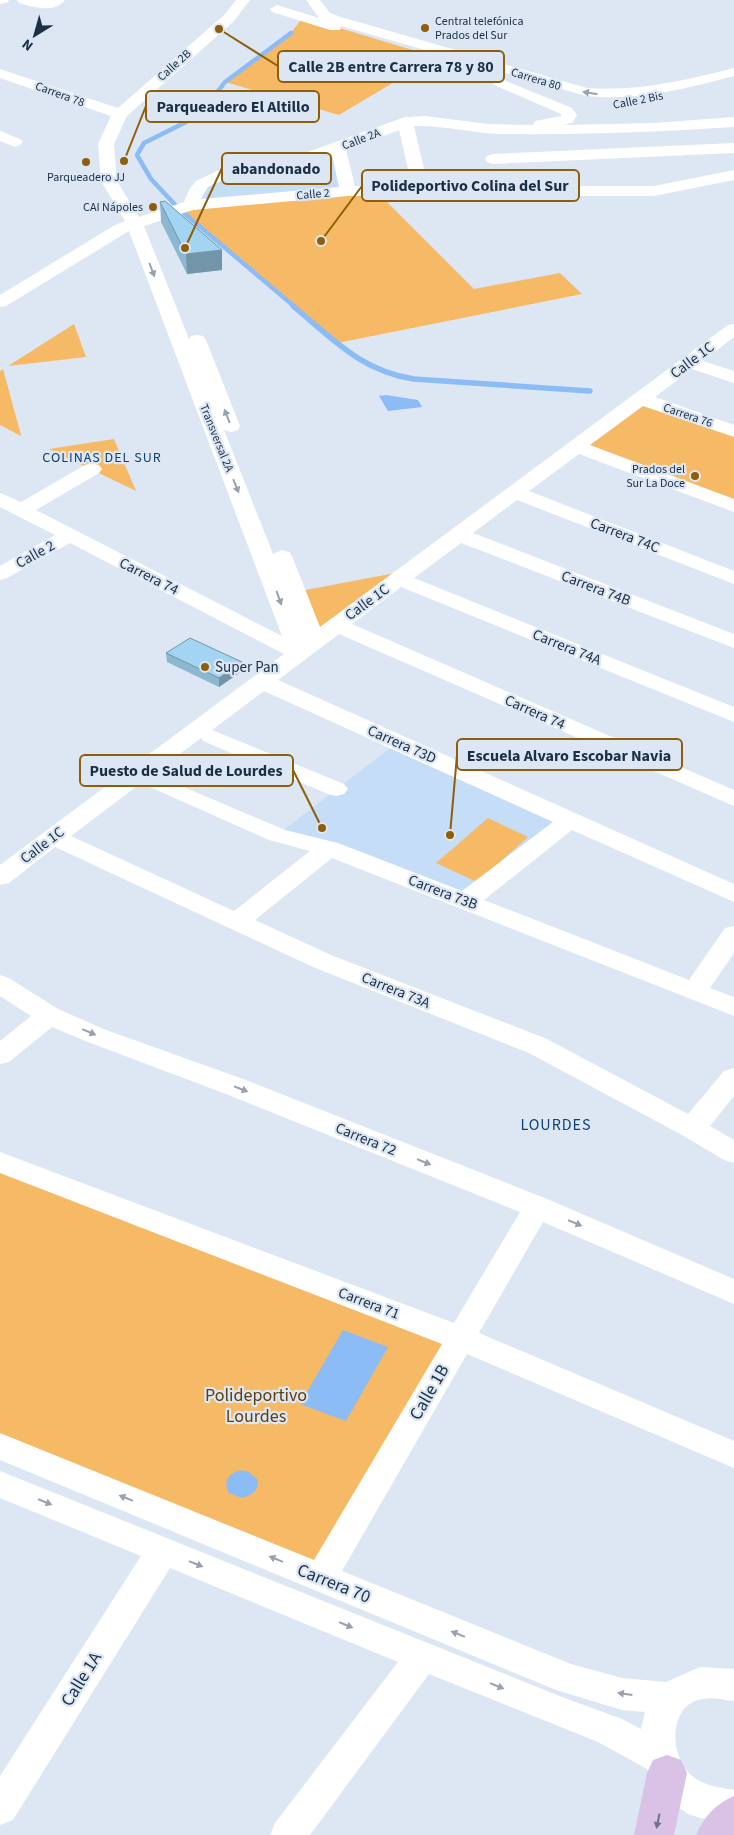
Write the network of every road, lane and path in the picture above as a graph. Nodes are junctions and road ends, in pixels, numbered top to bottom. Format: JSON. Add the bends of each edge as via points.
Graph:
{"nodes":[{"id":1,"x":24,"y":0,"type":"edge"},
{"id":2,"x":58,"y":0,"type":"edge"},
{"id":3,"x":312,"y":0,"type":"edge"},
{"id":4,"x":257,"y":6,"type":"edge"},
{"id":5,"x":734,"y":72,"type":"edge"},
{"id":6,"x":0,"y":73,"type":"edge"},
{"id":7,"x":734,"y":78,"type":"edge"},
{"id":8,"x":16,"y":79,"type":"junction"},
{"id":9,"x":0,"y":85,"type":"edge"},
{"id":10,"x":654,"y":91,"type":"joint"},
{"id":11,"x":540,"y":99,"type":"junction"},
{"id":12,"x":120,"y":114,"type":"junction"},
{"id":13,"x":405,"y":122,"type":"junction"},
{"id":14,"x":734,"y":122,"type":"edge"},
{"id":15,"x":488,"y":129,"type":"junction"},
{"id":16,"x":0,"y":136,"type":"edge"},
{"id":17,"x":15,"y":142,"type":"dead end"},
{"id":18,"x":338,"y":148,"type":"junction"},
{"id":19,"x":734,"y":148,"type":"edge"},
{"id":20,"x":493,"y":159,"type":"junction"},
{"id":21,"x":734,"y":175,"type":"edge"},
{"id":22,"x":348,"y":190,"type":"junction"},
{"id":23,"x":505,"y":191,"type":"junction"},
{"id":24,"x":421,"y":192,"type":"junction"},
{"id":25,"x":191,"y":205,"type":"junction"},
{"id":26,"x":142,"y":221,"type":"junction"},
{"id":27,"x":0,"y":302,"type":"edge"},
{"id":28,"x":734,"y":329,"type":"edge"},
{"id":29,"x":689,"y":362,"type":"junction"},
{"id":30,"x":734,"y":377,"type":"edge"},
{"id":31,"x":642,"y":399,"type":"junction"},
{"id":32,"x":734,"y":432,"type":"edge"},
{"id":33,"x":577,"y":447,"type":"junction"},
{"id":34,"x":92,"y":470,"type":"dead end"},
{"id":35,"x":516,"y":492,"type":"junction"},
{"id":36,"x":0,"y":499,"type":"edge"},
{"id":37,"x":734,"y":506,"type":"edge"},
{"id":38,"x":22,"y":510,"type":"junction"},
{"id":39,"x":459,"y":534,"type":"junction"},
{"id":40,"x":70,"y":535,"type":"junction"},
{"id":41,"x":0,"y":574,"type":"edge"},
{"id":42,"x":734,"y":578,"type":"edge"},
{"id":43,"x":399,"y":579,"type":"junction"},
{"id":44,"x":336,"y":625,"type":"junction"},
{"id":45,"x":734,"y":642,"type":"edge"},
{"id":46,"x":307,"y":647,"type":"junction"},
{"id":47,"x":268,"y":684,"type":"junction"},
{"id":48,"x":734,"y":716,"type":"edge"},
{"id":49,"x":211,"y":736,"type":"junction"},
{"id":50,"x":150,"y":780,"type":"junction"},
{"id":51,"x":336,"y":788,"type":"dead end"},
{"id":52,"x":734,"y":799,"type":"edge"},
{"id":53,"x":570,"y":820,"type":"junction"},
{"id":54,"x":60,"y":841,"type":"junction"},
{"id":55,"x":329,"y":848,"type":"junction"},
{"id":56,"x":0,"y":877,"type":"edge"},
{"id":57,"x":734,"y":894,"type":"edge"},
{"id":58,"x":466,"y":901,"type":"junction"},
{"id":59,"x":236,"y":922,"type":"junction"},
{"id":60,"x":734,"y":934,"type":"edge"},
{"id":61,"x":0,"y":984,"type":"edge"},
{"id":62,"x":694,"y":992,"type":"junction"},
{"id":63,"x":734,"y":1007,"type":"edge"},
{"id":64,"x":49,"y":1015,"type":"junction"},
{"id":65,"x":0,"y":1055,"type":"edge"},
{"id":66,"x":734,"y":1078,"type":"edge"},
{"id":67,"x":692,"y":1128,"type":"junction"},
{"id":68,"x":734,"y":1153,"type":"edge"},
{"id":69,"x":0,"y":1162,"type":"edge"},
{"id":70,"x":537,"y":1207,"type":"junction"},
{"id":71,"x":734,"y":1292,"type":"edge"},
{"id":72,"x":460,"y":1338,"type":"junction"},
{"id":73,"x":0,"y":1446,"type":"edge"},
{"id":74,"x":734,"y":1455,"type":"edge"},
{"id":75,"x":0,"y":1484,"type":"edge"},
{"id":76,"x":163,"y":1550,"type":"junction"},
{"id":77,"x":321,"y":1578,"type":"junction"},
{"id":78,"x":422,"y":1656,"type":"junction"},
{"id":79,"x":729,"y":1678,"type":"edge"},
{"id":80,"x":673,"y":1698,"type":"junction"},
{"id":81,"x":664,"y":1766,"type":"junction"},
{"id":82,"x":734,"y":1807,"type":"edge"},
{"id":83,"x":0,"y":1808,"type":"edge"},
{"id":84,"x":734,"y":1815,"type":"edge"},
{"id":85,"x":288,"y":1835,"type":"edge"},
{"id":86,"x":654,"y":1835,"type":"edge"},
{"id":87,"x":716,"y":1835,"type":"edge"}],
"edges":[{"from":1,"to":2,"type":"street","via":[[43,5]]},
{"from":3,"to":4,"type":"street","name":"Carrera 80","via":[[296,7]]},
{"from":10,"to":3,"type":"street","name":"Carrera 80","one_way":true,"via":[[614,95],[572,89],[336,20],[325,16]]},
{"from":4,"to":11,"type":"street","name":"Carrera 80","via":[[436,57]]},
{"from":4,"to":12,"type":"street","name":"Calle 2B","via":[[229,18]]},
{"from":5,"to":10,"type":"street","name":"Calle 2 Bis"},
{"from":6,"to":8,"type":"street","name":"Carrera 78"},
{"from":7,"to":11,"type":"street","name":"Calle 2 Bis","via":[[605,106],[580,106]]},
{"from":8,"to":9,"type":"street"},
{"from":8,"to":12,"type":"street","name":"Carrera 78"},
{"from":11,"to":15,"type":"street","name":"Calle 2A","via":[[567,111],[567,120]]},
{"from":12,"to":26,"type":"street","via":[[106,144],[109,181]]},
{"from":13,"to":15,"type":"street","name":"Calle 2A","via":[[425,121]]},
{"from":13,"to":18,"type":"street","name":"Calle 2A"},
{"from":13,"to":24,"type":"street"},
{"from":14,"to":15,"type":"street","name":"Calle 2A","via":[[654,128]]},
{"from":15,"to":20,"type":"street"},
{"from":16,"to":17,"type":"street"},
{"from":18,"to":22,"type":"street"},
{"from":18,"to":25,"type":"street","name":"Calle 2A","via":[[297,161],[223,174],[202,184]]},
{"from":19,"to":20,"type":"street"},
{"from":20,"to":23,"type":"street"},
{"from":21,"to":23,"type":"street","name":"Calle 2","via":[[654,191]]},
{"from":22,"to":24,"type":"street","name":"Calle 2"},
{"from":22,"to":25,"type":"street","name":"Calle 2"},
{"from":23,"to":24,"type":"street","name":"Calle 2"},
{"from":25,"to":26,"type":"street","name":"Calle 2"},
{"from":26,"to":27,"type":"street","via":[[121,228]]},
{"from":26,"to":46,"type":"street","name":"Transversal 2A","via":[[262,552]]},
{"from":28,"to":29,"type":"street","name":"Calle 1C"},
{"from":29,"to":30,"type":"street"},
{"from":29,"to":31,"type":"street","name":"Calle 1C"},
{"from":31,"to":32,"type":"street","name":"Carrera 76"},
{"from":31,"to":33,"type":"street","name":"Calle 1C"},
{"from":33,"to":35,"type":"street","name":"Calle 1C"},
{"from":33,"to":37,"type":"street"},
{"from":34,"to":38,"type":"street"},
{"from":35,"to":39,"type":"street","name":"Calle 1C"},
{"from":35,"to":42,"type":"street","name":"Carrera 74C"},
{"from":36,"to":38,"type":"street","name":"Carrera 74"},
{"from":38,"to":40,"type":"street","name":"Carrera 74"},
{"from":39,"to":43,"type":"street","name":"Calle 1C"},
{"from":39,"to":45,"type":"street","name":"Carrera 74B"},
{"from":40,"to":41,"type":"street","name":"Calle 2"},
{"from":40,"to":46,"type":"street","name":"Carrera 74"},
{"from":43,"to":44,"type":"street","name":"Calle 1C"},
{"from":43,"to":48,"type":"street","name":"Carrera 74A"},
{"from":44,"to":46,"type":"street","name":"Calle 1C"},
{"from":44,"to":52,"type":"street","name":"Carrera 74"},
{"from":46,"to":47,"type":"street","name":"Calle 1C"},
{"from":47,"to":49,"type":"street"},
{"from":47,"to":53,"type":"street","name":"Carrera 73D"},
{"from":47,"to":54,"type":"street","name":"Calle 1C"},
{"from":49,"to":50,"type":"street"},
{"from":49,"to":51,"type":"street"},
{"from":50,"to":54,"type":"street"},
{"from":50,"to":55,"type":"street","name":"Carrera 73B","via":[[277,835]]},
{"from":53,"to":57,"type":"street","name":"Carrera 73D"},
{"from":53,"to":58,"type":"street"},
{"from":54,"to":56,"type":"street","name":"Calle 1C"},
{"from":54,"to":59,"type":"street","name":"Carrera 73A"},
{"from":55,"to":58,"type":"street","name":"Carrera 73B"},
{"from":55,"to":59,"type":"street"},
{"from":58,"to":62,"type":"street","name":"Carrera 73B"},
{"from":59,"to":67,"type":"street","name":"Carrera 73A","via":[[322,961],[538,1046]]},
{"from":60,"to":62,"type":"street"},
{"from":61,"to":64,"type":"street","name":"Carrera 72"},
{"from":62,"to":63,"type":"street","name":"Carrera 73B"},
{"from":64,"to":65,"type":"street"},
{"from":64,"to":70,"type":"street","name":"Carrera 72","one_way":true},
{"from":66,"to":67,"type":"street"},
{"from":67,"to":68,"type":"street","name":"Carrera 73A"},
{"from":69,"to":72,"type":"street","name":"Carrera 71"},
{"from":70,"to":71,"type":"street","name":"Carrera 72","one_way":true},
{"from":70,"to":72,"type":"street","name":"Calle 1B"},
{"from":72,"to":74,"type":"street","name":"Carrera 71"},
{"from":72,"to":77,"type":"street","name":"Calle 1B"},
{"from":77,"to":73,"type":"street","name":"Carrera 70","one_way":true},
{"from":75,"to":76,"type":"street","one_way":true},
{"from":76,"to":78,"type":"street","one_way":true},
{"from":76,"to":83,"type":"street","name":"Calle 1A"},
{"from":80,"to":77,"type":"street","name":"Carrera 70","one_way":true,"via":[[622,1694],[568,1679]]},
{"from":78,"to":81,"type":"street","one_way":true,"via":[[610,1730]]},
{"from":78,"to":85,"type":"street"},
{"from":79,"to":80,"type":"street","via":[[689,1687]]},
{"from":80,"to":81,"type":"street","via":[[658,1720],[656,1739]]},
{"from":81,"to":82,"type":"street","via":[[687,1793],[713,1805]]},
{"from":81,"to":86,"type":"main road","one_way":true},
{"from":84,"to":87,"type":"main road"}]}
